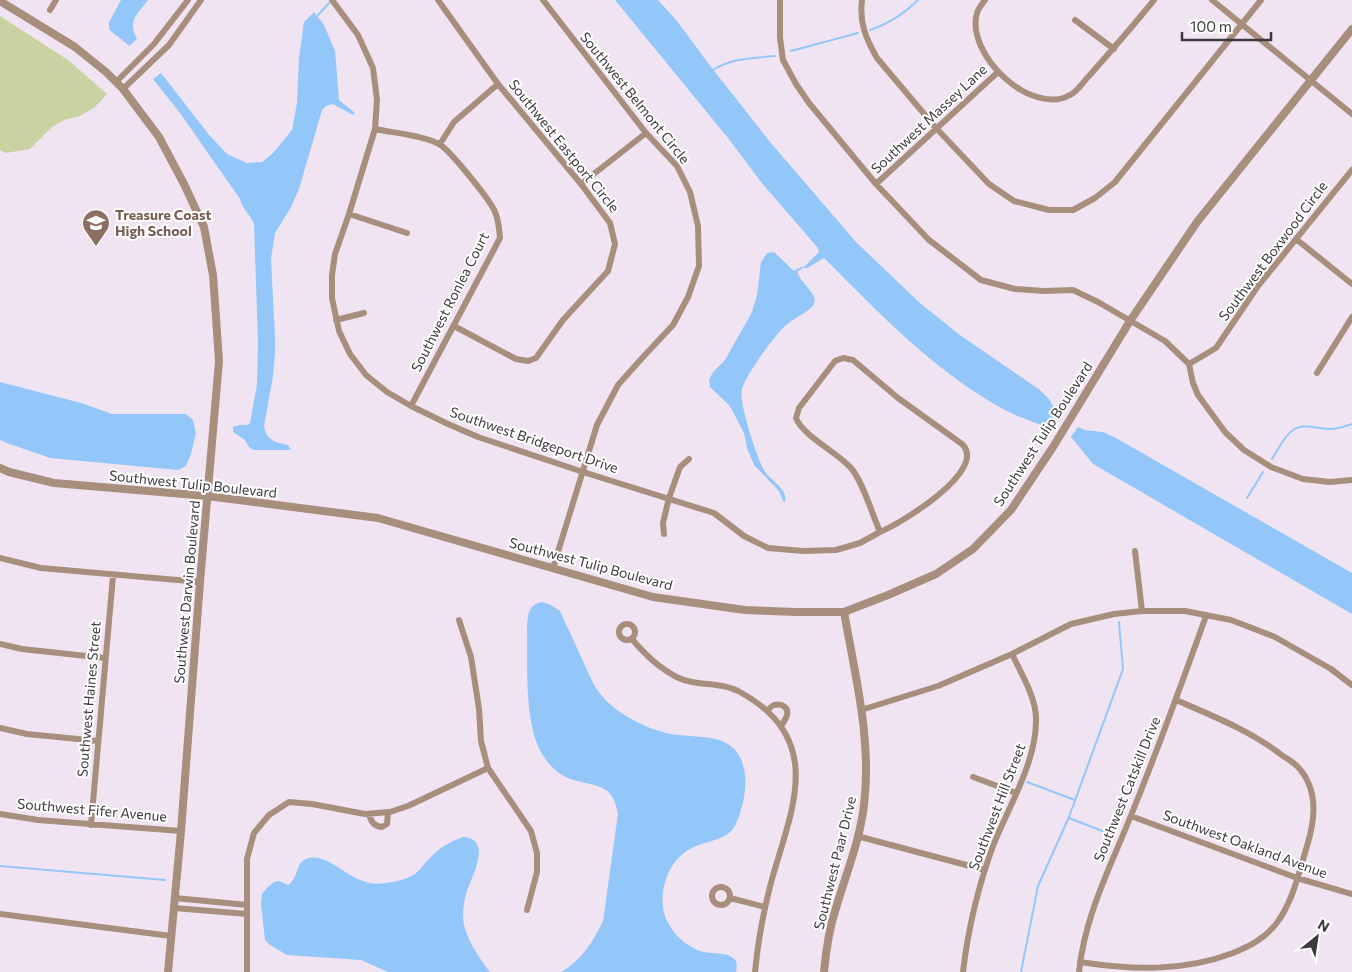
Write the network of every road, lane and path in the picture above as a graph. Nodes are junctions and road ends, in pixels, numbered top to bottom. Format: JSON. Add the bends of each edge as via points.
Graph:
{"nodes":[{"id":1,"x":56,"y":0,"type":"edge"},
{"id":2,"x":188,"y":0,"type":"edge"},
{"id":3,"x":201,"y":0,"type":"edge"},
{"id":4,"x":332,"y":0,"type":"edge"},
{"id":5,"x":438,"y":0,"type":"edge"},
{"id":6,"x":543,"y":0,"type":"edge"},
{"id":7,"x":780,"y":0,"type":"edge"},
{"id":8,"x":862,"y":0,"type":"edge"},
{"id":9,"x":984,"y":0,"type":"edge"},
{"id":10,"x":1154,"y":0,"type":"edge"},
{"id":11,"x":1212,"y":0,"type":"edge"},
{"id":12,"x":1261,"y":0,"type":"edge"},
{"id":13,"x":0,"y":1,"type":"edge"},
{"id":14,"x":50,"y":10,"type":"dead end"},
{"id":15,"x":1075,"y":20,"type":"dead end"},
{"id":16,"x":1242,"y":25,"type":"junction"},
{"id":17,"x":1352,"y":29,"type":"edge"},
{"id":18,"x":1114,"y":49,"type":"junction"},
{"id":19,"x":998,"y":72,"type":"junction"},
{"id":20,"x":1311,"y":80,"type":"junction"},
{"id":21,"x":116,"y":82,"type":"junction"},
{"id":22,"x":498,"y":84,"type":"junction"},
{"id":23,"x":123,"y":89,"type":"junction"},
{"id":24,"x":1352,"y":114,"type":"edge"},
{"id":25,"x":936,"y":128,"type":"junction"},
{"id":26,"x":375,"y":129,"type":"junction"},
{"id":27,"x":646,"y":133,"type":"junction"},
{"id":28,"x":440,"y":144,"type":"junction"},
{"id":29,"x":1352,"y":170,"type":"edge"},
{"id":30,"x":581,"y":184,"type":"junction"},
{"id":31,"x":876,"y":184,"type":"junction"},
{"id":32,"x":349,"y":214,"type":"junction"},
{"id":33,"x":407,"y":232,"type":"dead end"},
{"id":34,"x":1296,"y":239,"type":"junction"},
{"id":35,"x":1352,"y":284,"type":"edge"},
{"id":36,"x":364,"y":312,"type":"dead end"},
{"id":37,"x":1352,"y":317,"type":"edge"},
{"id":38,"x":336,"y":320,"type":"junction"},
{"id":39,"x":1130,"y":321,"type":"junction"},
{"id":40,"x":454,"y":326,"type":"junction"},
{"id":41,"x":1189,"y":364,"type":"junction"},
{"id":42,"x":1317,"y":374,"type":"dead end"},
{"id":43,"x":411,"y":406,"type":"junction"},
{"id":44,"x":689,"y":459,"type":"dead end"},
{"id":45,"x":0,"y":468,"type":"edge"},
{"id":46,"x":583,"y":472,"type":"junction"},
{"id":47,"x":1352,"y":480,"type":"edge"},
{"id":48,"x":207,"y":496,"type":"junction"},
{"id":49,"x":669,"y":498,"type":"junction"},
{"id":50,"x":880,"y":532,"type":"junction"},
{"id":51,"x":664,"y":534,"type":"dead end"},
{"id":52,"x":1135,"y":551,"type":"dead end"},
{"id":53,"x":0,"y":558,"type":"edge"},
{"id":54,"x":553,"y":568,"type":"junction"},
{"id":55,"x":112,"y":576,"type":"junction"},
{"id":56,"x":200,"y":582,"type":"junction"},
{"id":57,"x":1142,"y":611,"type":"junction"},
{"id":58,"x":844,"y":612,"type":"junction"},
{"id":59,"x":1206,"y":616,"type":"junction"},
{"id":60,"x":459,"y":620,"type":"dead end"},
{"id":61,"x":632,"y":638,"type":"dead end"},
{"id":62,"x":0,"y":644,"type":"edge"},
{"id":63,"x":1012,"y":654,"type":"junction"},
{"id":64,"x":105,"y":658,"type":"junction"},
{"id":65,"x":1352,"y":685,"type":"edge"},
{"id":66,"x":1176,"y":700,"type":"junction"},
{"id":67,"x":767,"y":710,"type":"junction"},
{"id":68,"x":861,"y":710,"type":"junction"},
{"id":69,"x":781,"y":726,"type":"junction"},
{"id":70,"x":0,"y":728,"type":"edge"},
{"id":71,"x":98,"y":742,"type":"junction"},
{"id":72,"x":488,"y":768,"type":"junction"},
{"id":73,"x":973,"y":777,"type":"dead end"},
{"id":74,"x":1016,"y":792,"type":"junction"},
{"id":75,"x":388,"y":812,"type":"junction"},
{"id":76,"x":0,"y":814,"type":"edge"},
{"id":77,"x":369,"y":814,"type":"junction"},
{"id":78,"x":1131,"y":816,"type":"junction"},
{"id":79,"x":91,"y":825,"type":"junction"},
{"id":80,"x":181,"y":831,"type":"junction"},
{"id":81,"x":857,"y":836,"type":"junction"},
{"id":82,"x":985,"y":870,"type":"junction"},
{"id":83,"x":1297,"y":878,"type":"junction"},
{"id":84,"x":1352,"y":894,"type":"edge"},
{"id":85,"x":175,"y":898,"type":"junction"},
{"id":86,"x":730,"y":898,"type":"dead end"},
{"id":87,"x":217,"y":903,"type":"junction"},
{"id":88,"x":247,"y":905,"type":"junction"},
{"id":89,"x":765,"y":907,"type":"junction"},
{"id":90,"x":174,"y":908,"type":"junction"},
{"id":91,"x":527,"y":910,"type":"dead end"},
{"id":92,"x":216,"y":911,"type":"junction"},
{"id":93,"x":0,"y":914,"type":"edge"},
{"id":94,"x":247,"y":914,"type":"junction"},
{"id":95,"x":171,"y":936,"type":"junction"},
{"id":96,"x":1080,"y":962,"type":"junction"},
{"id":97,"x":168,"y":972,"type":"edge"},
{"id":98,"x":247,"y":972,"type":"edge"},
{"id":99,"x":755,"y":972,"type":"edge"},
{"id":100,"x":824,"y":972,"type":"edge"},
{"id":101,"x":964,"y":972,"type":"edge"},
{"id":102,"x":1079,"y":972,"type":"edge"}],
"edges":[{"from":1,"to":14,"type":"street"},
{"from":2,"to":21,"type":"street","via":[[154,44]]},
{"from":3,"to":23,"type":"street","via":[[169,45]]},
{"from":4,"to":26,"type":"street","name":"Southwest Bridgeport Drive","via":[[358,35],[373,68],[377,100]]},
{"from":5,"to":22,"type":"street","name":"Southwest Eastport Circle"},
{"from":6,"to":27,"type":"street","name":"Southwest Belmont Circle"},
{"from":7,"to":31,"type":"street","via":[[783,60],[809,104]]},
{"from":8,"to":25,"type":"street","via":[[862,23],[870,46]]},
{"from":9,"to":19,"type":"street","via":[[977,13],[976,33],[985,55]]},
{"from":10,"to":18,"type":"street"},
{"from":11,"to":16,"type":"street"},
{"from":12,"to":16,"type":"street"},
{"from":13,"to":21,"type":"street","name":"Southwest Darwin Boulevard","via":[[75,47]]},
{"from":15,"to":18,"type":"street"},
{"from":16,"to":20,"type":"street"},
{"from":16,"to":25,"type":"street","via":[[1116,182],[1073,210],[1049,210],[1014,201],[989,184]]},
{"from":17,"to":20,"type":"street","name":"Southwest Tulip Boulevard"},
{"from":18,"to":19,"type":"street","via":[[1071,95],[1055,100],[1032,97]]},
{"from":19,"to":25,"type":"street","name":"Southwest Massey Lane"},
{"from":20,"to":24,"type":"street"},
{"from":20,"to":39,"type":"street","name":"Southwest Tulip Boulevard","via":[[1197,222]]},
{"from":21,"to":23,"type":"street","name":"Southwest Darwin Boulevard"},
{"from":22,"to":28,"type":"street","via":[[454,122]]},
{"from":22,"to":30,"type":"street","name":"Southwest Eastport Circle"},
{"from":23,"to":48,"type":"street","name":"Southwest Darwin Boulevard","via":[[159,137],[204,227],[213,275],[219,348]]},
{"from":25,"to":31,"type":"street","name":"Southwest Massey Lane"},
{"from":26,"to":28,"type":"street"},
{"from":26,"to":32,"type":"street","name":"Southwest Bridgeport Drive"},
{"from":27,"to":30,"type":"street"},
{"from":27,"to":46,"type":"street","name":"Southwest Belmont Circle","via":[[677,166],[690,192],[698,226],[699,266],[673,325],[618,386],[597,425]]},
{"from":28,"to":40,"type":"street","name":"Southwest Ronlea Court","via":[[495,210],[499,222],[500,238]]},
{"from":29,"to":34,"type":"street","name":"Southwest Boxwood Circle"},
{"from":30,"to":40,"type":"street","name":"Southwest Eastport Circle","via":[[610,223],[615,244],[608,271],[563,320],[536,358],[528,361],[516,359]]},
{"from":31,"to":39,"type":"street","via":[[929,240],[981,280],[1015,288],[1072,290]]},
{"from":32,"to":33,"type":"street"},
{"from":32,"to":38,"type":"street","name":"Southwest Bridgeport Drive","via":[[335,254],[332,275]]},
{"from":34,"to":35,"type":"street"},
{"from":34,"to":41,"type":"street","name":"Southwest Boxwood Circle","via":[[1258,286],[1216,348]]},
{"from":36,"to":38,"type":"street"},
{"from":37,"to":42,"type":"street"},
{"from":38,"to":43,"type":"street","name":"Southwest Bridgeport Drive","via":[[356,363],[376,384]]},
{"from":39,"to":41,"type":"street","via":[[1165,341]]},
{"from":39,"to":58,"type":"street","name":"Southwest Tulip Boulevard","via":[[1011,510],[973,549],[936,574]]},
{"from":40,"to":43,"type":"street","name":"Southwest Ronlea Court"},
{"from":41,"to":47,"type":"street","via":[[1198,395],[1225,432],[1244,450],[1270,467],[1303,479]]},
{"from":43,"to":46,"type":"street","name":"Southwest Bridgeport Drive","via":[[478,437]]},
{"from":44,"to":49,"type":"street","via":[[680,467]]},
{"from":45,"to":48,"type":"street","name":"Southwest Tulip Boulevard","via":[[54,483]]},
{"from":46,"to":49,"type":"street","name":"Southwest Bridgeport Drive"},
{"from":46,"to":54,"type":"street","name":"Southwest Belmont Circle"},
{"from":48,"to":54,"type":"street","name":"Southwest Tulip Boulevard","via":[[378,518]]},
{"from":48,"to":56,"type":"street","name":"Southwest Darwin Boulevard"},
{"from":49,"to":50,"type":"street","name":"Southwest Bridgeport Drive","via":[[714,513],[744,536],[768,548],[803,552],[836,550]]},
{"from":49,"to":51,"type":"street","via":[[663,523]]},
{"from":50,"to":50,"type":"street","name":"Southwest Bridgeport Drive","via":[[856,475],[802,428],[796,418],[798,408],[835,361],[842,358],[853,360],[962,444],[967,452],[964,465],[939,495],[909,517]]},
{"from":52,"to":57,"type":"street"},
{"from":53,"to":55,"type":"street","via":[[41,568]]},
{"from":54,"to":58,"type":"street","name":"Southwest Tulip Boulevard","via":[[653,597],[745,610]]},
{"from":55,"to":56,"type":"street"},
{"from":55,"to":64,"type":"street","name":"Southwest Haines Street"},
{"from":56,"to":80,"type":"street","name":"Southwest Darwin Boulevard"},
{"from":57,"to":59,"type":"street","via":[[1186,611]]},
{"from":57,"to":63,"type":"street","via":[[1071,624]]},
{"from":58,"to":68,"type":"street","name":"Southwest Paar Drive"},
{"from":59,"to":65,"type":"street","via":[[1231,620],[1274,637],[1331,668]]},
{"from":59,"to":66,"type":"street","name":"Southwest Catskill Drive"},
{"from":60,"to":72,"type":"street","via":[[471,657],[481,741]]},
{"from":61,"to":67,"type":"street","via":[[671,674],[689,682],[738,691]]},
{"from":62,"to":64,"type":"street","via":[[22,650]]},
{"from":63,"to":68,"type":"street","via":[[938,686]]},
{"from":63,"to":74,"type":"street","name":"Southwest Hill Street","via":[[1029,689],[1037,719],[1034,742]]},
{"from":64,"to":71,"type":"street","name":"Southwest Haines Street"},
{"from":66,"to":78,"type":"street","name":"Southwest Catskill Drive"},
{"from":66,"to":83,"type":"street","via":[[1247,731],[1299,768],[1309,786],[1314,807],[1312,830]]},
{"from":67,"to":69,"type":"street"},
{"from":67,"to":69,"type":"street","via":[[774,705],[785,707],[787,716]]},
{"from":68,"to":81,"type":"street","name":"Southwest Paar Drive","via":[[866,744],[866,784]]},
{"from":69,"to":89,"type":"street","via":[[794,754],[796,793]]},
{"from":70,"to":71,"type":"street"},
{"from":71,"to":79,"type":"street","name":"Southwest Haines Street"},
{"from":72,"to":75,"type":"street","via":[[408,806]]},
{"from":72,"to":91,"type":"street","via":[[531,832],[537,854]]},
{"from":73,"to":74,"type":"street"},
{"from":74,"to":82,"type":"street","name":"Southwest Hill Street"},
{"from":75,"to":77,"type":"street"},
{"from":75,"to":77,"type":"street","via":[[388,824],[382,827],[372,823]]},
{"from":76,"to":79,"type":"street","name":"Southwest Fifer Avenue"},
{"from":77,"to":88,"type":"street","via":[[289,802],[269,815],[254,834],[247,859]]},
{"from":78,"to":83,"type":"street","name":"Southwest Oakland Avenue"},
{"from":78,"to":96,"type":"street","name":"Southwest Catskill Drive","via":[[1097,897],[1085,932]]},
{"from":79,"to":80,"type":"street","name":"Southwest Fifer Avenue"},
{"from":80,"to":85,"type":"street","name":"Southwest Darwin Boulevard"},
{"from":81,"to":82,"type":"street"},
{"from":81,"to":100,"type":"street","name":"Southwest Paar Drive","via":[[835,910]]},
{"from":82,"to":101,"type":"street","name":"Southwest Hill Street","via":[[972,917]]},
{"from":83,"to":84,"type":"street","name":"Southwest Oakland Avenue"},
{"from":83,"to":96,"type":"street","via":[[1276,924],[1254,944],[1227,956],[1198,965],[1161,970]]},
{"from":85,"to":87,"type":"street"},
{"from":85,"to":90,"type":"street","name":"Southwest Darwin Boulevard"},
{"from":86,"to":89,"type":"street"},
{"from":87,"to":88,"type":"street"},
{"from":87,"to":92,"type":"street"},
{"from":88,"to":94,"type":"street"},
{"from":89,"to":99,"type":"street"},
{"from":90,"to":92,"type":"street"},
{"from":90,"to":95,"type":"street","name":"Southwest Darwin Boulevard"},
{"from":92,"to":94,"type":"street"},
{"from":93,"to":95,"type":"street"},
{"from":94,"to":98,"type":"street"},
{"from":95,"to":97,"type":"street","name":"Southwest Darwin Boulevard"},
{"from":96,"to":102,"type":"street","name":"Southwest Catskill Drive"}]}
